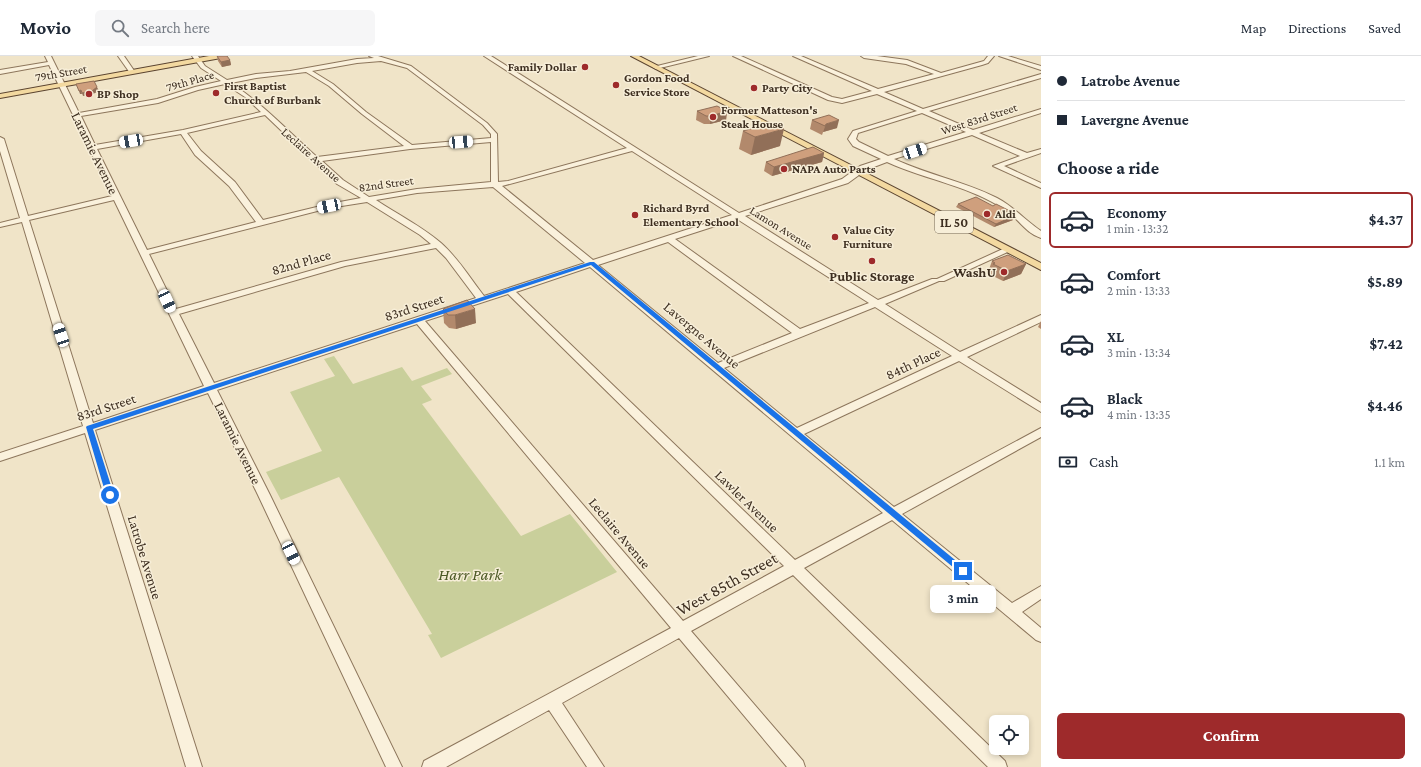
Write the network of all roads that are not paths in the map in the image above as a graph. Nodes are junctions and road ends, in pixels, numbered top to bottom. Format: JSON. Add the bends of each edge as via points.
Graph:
{"nodes":[{"id":1,"x":48,"y":56,"type":"edge"},
{"id":2,"x":121,"y":56,"type":"edge"},
{"id":3,"x":221,"y":56,"type":"edge"},
{"id":4,"x":372,"y":56,"type":"edge"},
{"id":5,"x":487,"y":56,"type":"edge"},
{"id":6,"x":634,"y":56,"type":"edge"},
{"id":7,"x":706,"y":56,"type":"edge"},
{"id":8,"x":736,"y":56,"type":"edge"},
{"id":9,"x":796,"y":56,"type":"edge"},
{"id":10,"x":864,"y":56,"type":"edge"},
{"id":11,"x":991,"y":56,"type":"edge"},
{"id":12,"x":1002,"y":56,"type":"edge"},
{"id":13,"x":196,"y":58,"type":"edge"},
{"id":14,"x":382,"y":60,"type":"junction"},
{"id":15,"x":52,"y":64,"type":"junction"},
{"id":16,"x":656,"y":68,"type":"junction"},
{"id":17,"x":1041,"y":68,"type":"edge"},
{"id":18,"x":307,"y":70,"type":"junction"},
{"id":19,"x":0,"y":72,"type":"edge"},
{"id":20,"x":132,"y":72,"type":"junction"},
{"id":21,"x":941,"y":75,"type":"junction"},
{"id":22,"x":1041,"y":76,"type":"edge"},
{"id":23,"x":226,"y":82,"type":"junction"},
{"id":24,"x":62,"y":85,"type":"junction"},
{"id":25,"x":880,"y":92,"type":"junction"},
{"id":26,"x":0,"y":96,"type":"edge"},
{"id":27,"x":1041,"y":110,"type":"edge"},
{"id":28,"x":923,"y":111,"type":"junction"},
{"id":29,"x":266,"y":113,"type":"junction"},
{"id":30,"x":76,"y":115,"type":"junction"},
{"id":31,"x":182,"y":132,"type":"junction"},
{"id":32,"x":973,"y":132,"type":"junction"},
{"id":33,"x":0,"y":138,"type":"edge"},
{"id":34,"x":495,"y":140,"type":"junction"},
{"id":35,"x":410,"y":147,"type":"junction"},
{"id":36,"x":92,"y":148,"type":"junction"},
{"id":37,"x":633,"y":149,"type":"junction"},
{"id":38,"x":1041,"y":151,"type":"edge"},
{"id":39,"x":1027,"y":156,"type":"junction"},
{"id":40,"x":887,"y":159,"type":"junction"},
{"id":41,"x":315,"y":160,"type":"junction"},
{"id":42,"x":857,"y":172,"type":"junction"},
{"id":43,"x":496,"y":185,"type":"junction"},
{"id":44,"x":1041,"y":186,"type":"edge"},
{"id":45,"x":116,"y":197,"type":"junction"},
{"id":46,"x":366,"y":199,"type":"junction"},
{"id":47,"x":737,"y":215,"type":"junction"},
{"id":48,"x":24,"y":219,"type":"junction"},
{"id":49,"x":260,"y":222,"type":"junction"},
{"id":50,"x":0,"y":225,"type":"edge"},
{"id":51,"x":1041,"y":235,"type":"edge"},
{"id":52,"x":668,"y":238,"type":"junction"},
{"id":53,"x":438,"y":245,"type":"junction"},
{"id":54,"x":1008,"y":250,"type":"junction"},
{"id":55,"x":144,"y":253,"type":"junction"},
{"id":56,"x":592,"y":263,"type":"junction"},
{"id":57,"x":1041,"y":267,"type":"edge"},
{"id":58,"x":509,"y":290,"type":"junction"},
{"id":59,"x":482,"y":299,"type":"junction"},
{"id":60,"x":877,"y":304,"type":"junction"},
{"id":61,"x":173,"y":313,"type":"junction"},
{"id":62,"x":1041,"y":318,"type":"edge"},
{"id":63,"x":419,"y":320,"type":"junction"},
{"id":64,"x":799,"y":333,"type":"junction"},
{"id":65,"x":960,"y":356,"type":"junction"},
{"id":66,"x":716,"y":367,"type":"junction"},
{"id":67,"x":210,"y":388,"type":"junction"},
{"id":68,"x":1041,"y":408,"type":"edge"},
{"id":69,"x":89,"y":427,"type":"junction"},
{"id":70,"x":1041,"y":432,"type":"edge"},
{"id":71,"x":796,"y":433,"type":"junction"},
{"id":72,"x":0,"y":457,"type":"edge"},
{"id":73,"x":893,"y":513,"type":"junction"},
{"id":74,"x":793,"y":568,"type":"junction"},
{"id":75,"x":1041,"y":592,"type":"edge"},
{"id":76,"x":1011,"y":611,"type":"junction"},
{"id":77,"x":681,"y":630,"type":"junction"},
{"id":78,"x":1041,"y":636,"type":"edge"},
{"id":79,"x":552,"y":701,"type":"junction"},
{"id":80,"x":194,"y":767,"type":"edge"},
{"id":81,"x":394,"y":767,"type":"edge"},
{"id":82,"x":430,"y":767,"type":"edge"},
{"id":83,"x":596,"y":767,"type":"edge"},
{"id":84,"x":797,"y":767,"type":"edge"},
{"id":85,"x":999,"y":767,"type":"edge"}],
"edges":[{"from":1,"to":15,"type":"street","name":"Laramie Avenue"},
{"from":2,"to":20,"type":"street"},
{"from":3,"to":13,"type":"main road","name":"79th Street"},
{"from":4,"to":14,"type":"street"},
{"from":5,"to":37,"type":"street","name":"Lamon Avenue"},
{"from":6,"to":16,"type":"main road","number":"IL 50"},
{"from":7,"to":16,"type":"street"},
{"from":8,"to":25,"type":"street","via":[[838,101]]},
{"from":9,"to":25,"type":"street"},
{"from":10,"to":21,"type":"street","via":[[875,60],[907,62]]},
{"from":11,"to":21,"type":"street","via":[[986,62]]},
{"from":12,"to":17,"type":"street"},
{"from":13,"to":20,"type":"main road","name":"79th Street"},
{"from":13,"to":23,"type":"street","name":"Leclaire Avenue","via":[[202,67]]},
{"from":14,"to":18,"type":"street","name":"79th Place","via":[[357,61]]},
{"from":14,"to":34,"type":"street","via":[[409,67],[486,124],[494,134]]},
{"from":15,"to":19,"type":"street"},
{"from":15,"to":24,"type":"street","name":"Laramie Avenue"},
{"from":16,"to":42,"type":"main road","number":"IL 50"},
{"from":18,"to":23,"type":"street","name":"79th Place"},
{"from":18,"to":35,"type":"street","via":[[331,85]]},
{"from":20,"to":24,"type":"main road","name":"79th Street"},
{"from":21,"to":25,"type":"street"},
{"from":22,"to":28,"type":"street"},
{"from":23,"to":29,"type":"street","name":"Leclaire Avenue"},
{"from":23,"to":30,"type":"street","name":"79th Place","via":[[197,88],[158,101]]},
{"from":24,"to":26,"type":"main road","name":"79th Street"},
{"from":24,"to":30,"type":"street","name":"Laramie Avenue"},
{"from":25,"to":28,"type":"street"},
{"from":27,"to":32,"type":"street","name":"West 83rd Street"},
{"from":28,"to":32,"type":"street"},
{"from":28,"to":40,"type":"street","via":[[859,130],[853,137],[856,144]]},
{"from":29,"to":31,"type":"street"},
{"from":29,"to":41,"type":"street","name":"Leclaire Avenue"},
{"from":30,"to":36,"type":"street","name":"Laramie Avenue"},
{"from":31,"to":36,"type":"street"},
{"from":31,"to":49,"type":"street","via":[[198,153],[232,184]]},
{"from":32,"to":39,"type":"street"},
{"from":32,"to":40,"type":"street","name":"West 83rd Street"},
{"from":33,"to":48,"type":"street","name":"Latrobe Avenue"},
{"from":34,"to":35,"type":"street"},
{"from":34,"to":43,"type":"street"},
{"from":35,"to":41,"type":"street"},
{"from":36,"to":45,"type":"street","name":"Laramie Avenue"},
{"from":37,"to":43,"type":"street","name":"82nd Street"},
{"from":37,"to":47,"type":"street","name":"Lamon Avenue"},
{"from":38,"to":39,"type":"street"},
{"from":39,"to":44,"type":"street","via":[[997,166]]},
{"from":40,"to":42,"type":"street","name":"West 83rd Street"},
{"from":40,"to":51,"type":"street","via":[[918,173],[966,187],[994,200],[1011,210]]},
{"from":41,"to":46,"type":"street","name":"Leclaire Avenue","via":[[340,182]]},
{"from":42,"to":47,"type":"street","name":"83rd Street","via":[[845,181]]},
{"from":42,"to":54,"type":"main road","number":"IL 50"},
{"from":43,"to":46,"type":"street","name":"82nd Street","via":[[437,189]]},
{"from":43,"to":56,"type":"street","name":"Lavergne Avenue"},
{"from":45,"to":48,"type":"street"},
{"from":45,"to":55,"type":"street","name":"Laramie Avenue"},
{"from":46,"to":49,"type":"street","name":"82nd Street"},
{"from":46,"to":53,"type":"street","name":"Leclaire Avenue","via":[[423,233]]},
{"from":47,"to":52,"type":"street","name":"83rd Street"},
{"from":47,"to":60,"type":"street","name":"Lamon Avenue"},
{"from":48,"to":50,"type":"street"},
{"from":48,"to":69,"type":"street","name":"Latrobe Avenue"},
{"from":49,"to":55,"type":"street","name":"82nd Street"},
{"from":52,"to":56,"type":"street","name":"83rd Street"},
{"from":52,"to":64,"type":"street"},
{"from":53,"to":59,"type":"street","name":"Leclaire Avenue"},
{"from":53,"to":61,"type":"street","name":"82nd Place","via":[[344,264]]},
{"from":54,"to":57,"type":"main road","number":"IL 50"},
{"from":54,"to":60,"type":"street"},
{"from":55,"to":61,"type":"street","name":"Laramie Avenue"},
{"from":56,"to":58,"type":"street","name":"83rd Street"},
{"from":56,"to":66,"type":"street","name":"Lavergne Avenue"},
{"from":58,"to":59,"type":"street","name":"83rd Street"},
{"from":58,"to":74,"type":"street","name":"Lawler Avenue"},
{"from":59,"to":63,"type":"street","name":"83rd Street"},
{"from":60,"to":64,"type":"street"},
{"from":60,"to":65,"type":"street","name":"Lamon Avenue"},
{"from":61,"to":67,"type":"street","name":"Laramie Avenue"},
{"from":62,"to":65,"type":"street","name":"84th Place"},
{"from":63,"to":67,"type":"street","name":"83rd Street"},
{"from":63,"to":77,"type":"street","name":"Leclaire Avenue"},
{"from":64,"to":66,"type":"street"},
{"from":65,"to":68,"type":"street","name":"Lamon Avenue"},
{"from":65,"to":71,"type":"street","name":"84th Place"},
{"from":66,"to":71,"type":"street","name":"Lavergne Avenue"},
{"from":67,"to":69,"type":"street","name":"83rd Street"},
{"from":67,"to":81,"type":"street","name":"Laramie Avenue"},
{"from":69,"to":72,"type":"street","name":"83rd Street"},
{"from":69,"to":80,"type":"street","name":"Latrobe Avenue"},
{"from":70,"to":73,"type":"street","name":"West 85th Street"},
{"from":71,"to":73,"type":"street","name":"Lavergne Avenue"},
{"from":73,"to":74,"type":"street","name":"West 85th Street"},
{"from":73,"to":76,"type":"street","name":"Lavergne Avenue"},
{"from":74,"to":77,"type":"street","name":"West 85th Street"},
{"from":74,"to":85,"type":"street","name":"Lawler Avenue"},
{"from":75,"to":76,"type":"street"},
{"from":76,"to":78,"type":"street","name":"Lavergne Avenue"},
{"from":77,"to":79,"type":"street","name":"West 85th Street"},
{"from":77,"to":84,"type":"street","name":"Leclaire Avenue"},
{"from":79,"to":82,"type":"street","name":"West 85th Street"},
{"from":79,"to":83,"type":"street"}]}
